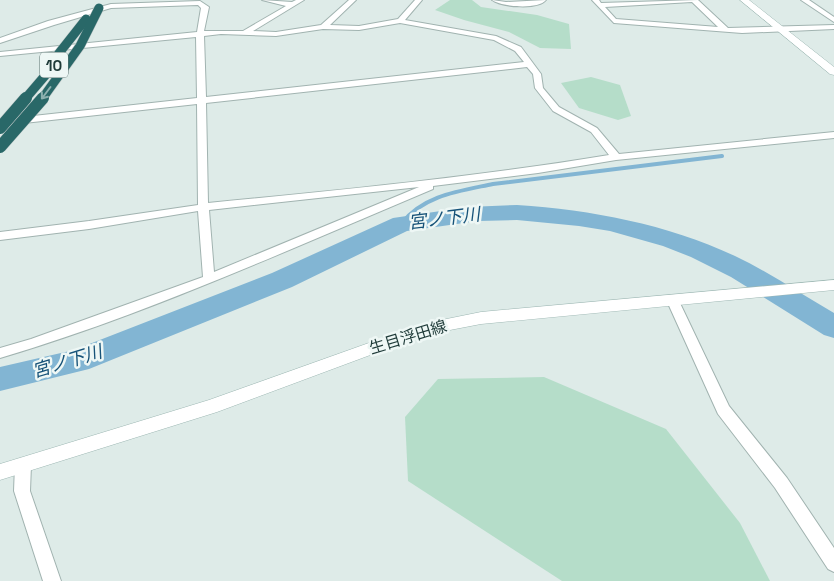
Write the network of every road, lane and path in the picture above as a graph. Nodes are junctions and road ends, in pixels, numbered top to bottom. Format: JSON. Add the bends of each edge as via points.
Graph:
{"nodes":[{"id":1,"x":265,"y":0,"type":"edge"},
{"id":2,"x":353,"y":0,"type":"edge"},
{"id":3,"x":419,"y":0,"type":"edge"},
{"id":4,"x":495,"y":0,"type":"edge"},
{"id":5,"x":543,"y":0,"type":"edge"},
{"id":6,"x":692,"y":0,"type":"edge"},
{"id":7,"x":744,"y":0,"type":"edge"},
{"id":8,"x":804,"y":0,"type":"edge"},
{"id":9,"x":298,"y":2,"type":"edge"},
{"id":10,"x":101,"y":3,"type":"edge"},
{"id":11,"x":598,"y":3,"type":"edge"},
{"id":12,"x":400,"y":20,"type":"junction"},
{"id":13,"x":834,"y":20,"type":"edge"},
{"id":14,"x":323,"y":27,"type":"junction"},
{"id":15,"x":834,"y":27,"type":"edge"},
{"id":16,"x":725,"y":29,"type":"junction"},
{"id":17,"x":783,"y":31,"type":"junction"},
{"id":18,"x":244,"y":33,"type":"junction"},
{"id":19,"x":200,"y":34,"type":"junction"},
{"id":20,"x":0,"y":41,"type":"edge"},
{"id":21,"x":0,"y":54,"type":"edge"},
{"id":22,"x":529,"y":64,"type":"junction"},
{"id":23,"x":834,"y":72,"type":"edge"},
{"id":24,"x":201,"y":101,"type":"junction"},
{"id":25,"x":0,"y":122,"type":"edge"},
{"id":26,"x":0,"y":128,"type":"edge"},
{"id":27,"x":834,"y":135,"type":"edge"},
{"id":28,"x":0,"y":147,"type":"edge"},
{"id":29,"x":616,"y":157,"type":"junction"},
{"id":30,"x":445,"y":180,"type":"junction"},
{"id":31,"x":203,"y":207,"type":"junction"},
{"id":32,"x":0,"y":236,"type":"edge"},
{"id":33,"x":208,"y":279,"type":"junction"},
{"id":34,"x":834,"y":285,"type":"edge"},
{"id":35,"x":672,"y":299,"type":"junction"},
{"id":36,"x":0,"y":353,"type":"edge"},
{"id":37,"x":23,"y":465,"type":"junction"},
{"id":38,"x":0,"y":472,"type":"edge"},
{"id":39,"x":834,"y":563,"type":"edge"},
{"id":40,"x":52,"y":581,"type":"edge"}],
"edges":[{"from":1,"to":9,"type":"street"},
{"from":2,"to":14,"type":"street"},
{"from":3,"to":12,"type":"street"},
{"from":4,"to":5,"type":"street","via":[[505,4],[540,3]]},
{"from":6,"to":11,"type":"street"},
{"from":6,"to":16,"type":"street"},
{"from":7,"to":17,"type":"main road"},
{"from":8,"to":13,"type":"street"},
{"from":9,"to":18,"type":"street"},
{"from":10,"to":25,"type":"highway","number":"10","bridge":true},
{"from":10,"to":26,"type":"highway","number":"10","bridge":true,"via":[[65,52]]},
{"from":10,"to":28,"type":"highway","one_way":true,"bridge":true,"via":[[73,57],[24,122]]},
{"from":11,"to":16,"type":"street","via":[[614,21]]},
{"from":12,"to":14,"type":"street","via":[[359,28]]},
{"from":12,"to":22,"type":"street","via":[[496,38],[518,49]]},
{"from":14,"to":18,"type":"street","via":[[276,34]]},
{"from":15,"to":17,"type":"street"},
{"from":16,"to":17,"type":"street"},
{"from":17,"to":23,"type":"main road"},
{"from":18,"to":19,"type":"street"},
{"from":19,"to":20,"type":"street","via":[[205,7],[200,3],[141,3],[111,6]]},
{"from":19,"to":21,"type":"street"},
{"from":19,"to":24,"type":"street"},
{"from":22,"to":24,"type":"street"},
{"from":22,"to":29,"type":"street","via":[[536,74],[539,88],[556,110],[594,130]]},
{"from":24,"to":25,"type":"street"},
{"from":24,"to":31,"type":"street"},
{"from":27,"to":29,"type":"street"},
{"from":29,"to":30,"type":"street"},
{"from":30,"to":31,"type":"street"},
{"from":30,"to":33,"type":"street"},
{"from":31,"to":32,"type":"street"},
{"from":31,"to":33,"type":"street"},
{"from":33,"to":36,"type":"street"},
{"from":34,"to":35,"type":"main road","name":"生目浮田線"},
{"from":35,"to":37,"type":"main road","name":"生目浮田線","via":[[481,318],[422,330],[211,407]]},
{"from":35,"to":39,"type":"street","via":[[723,410],[780,483]]},
{"from":37,"to":38,"type":"main road","name":"生目浮田線"},
{"from":37,"to":40,"type":"street","via":[[22,491]]}]}
